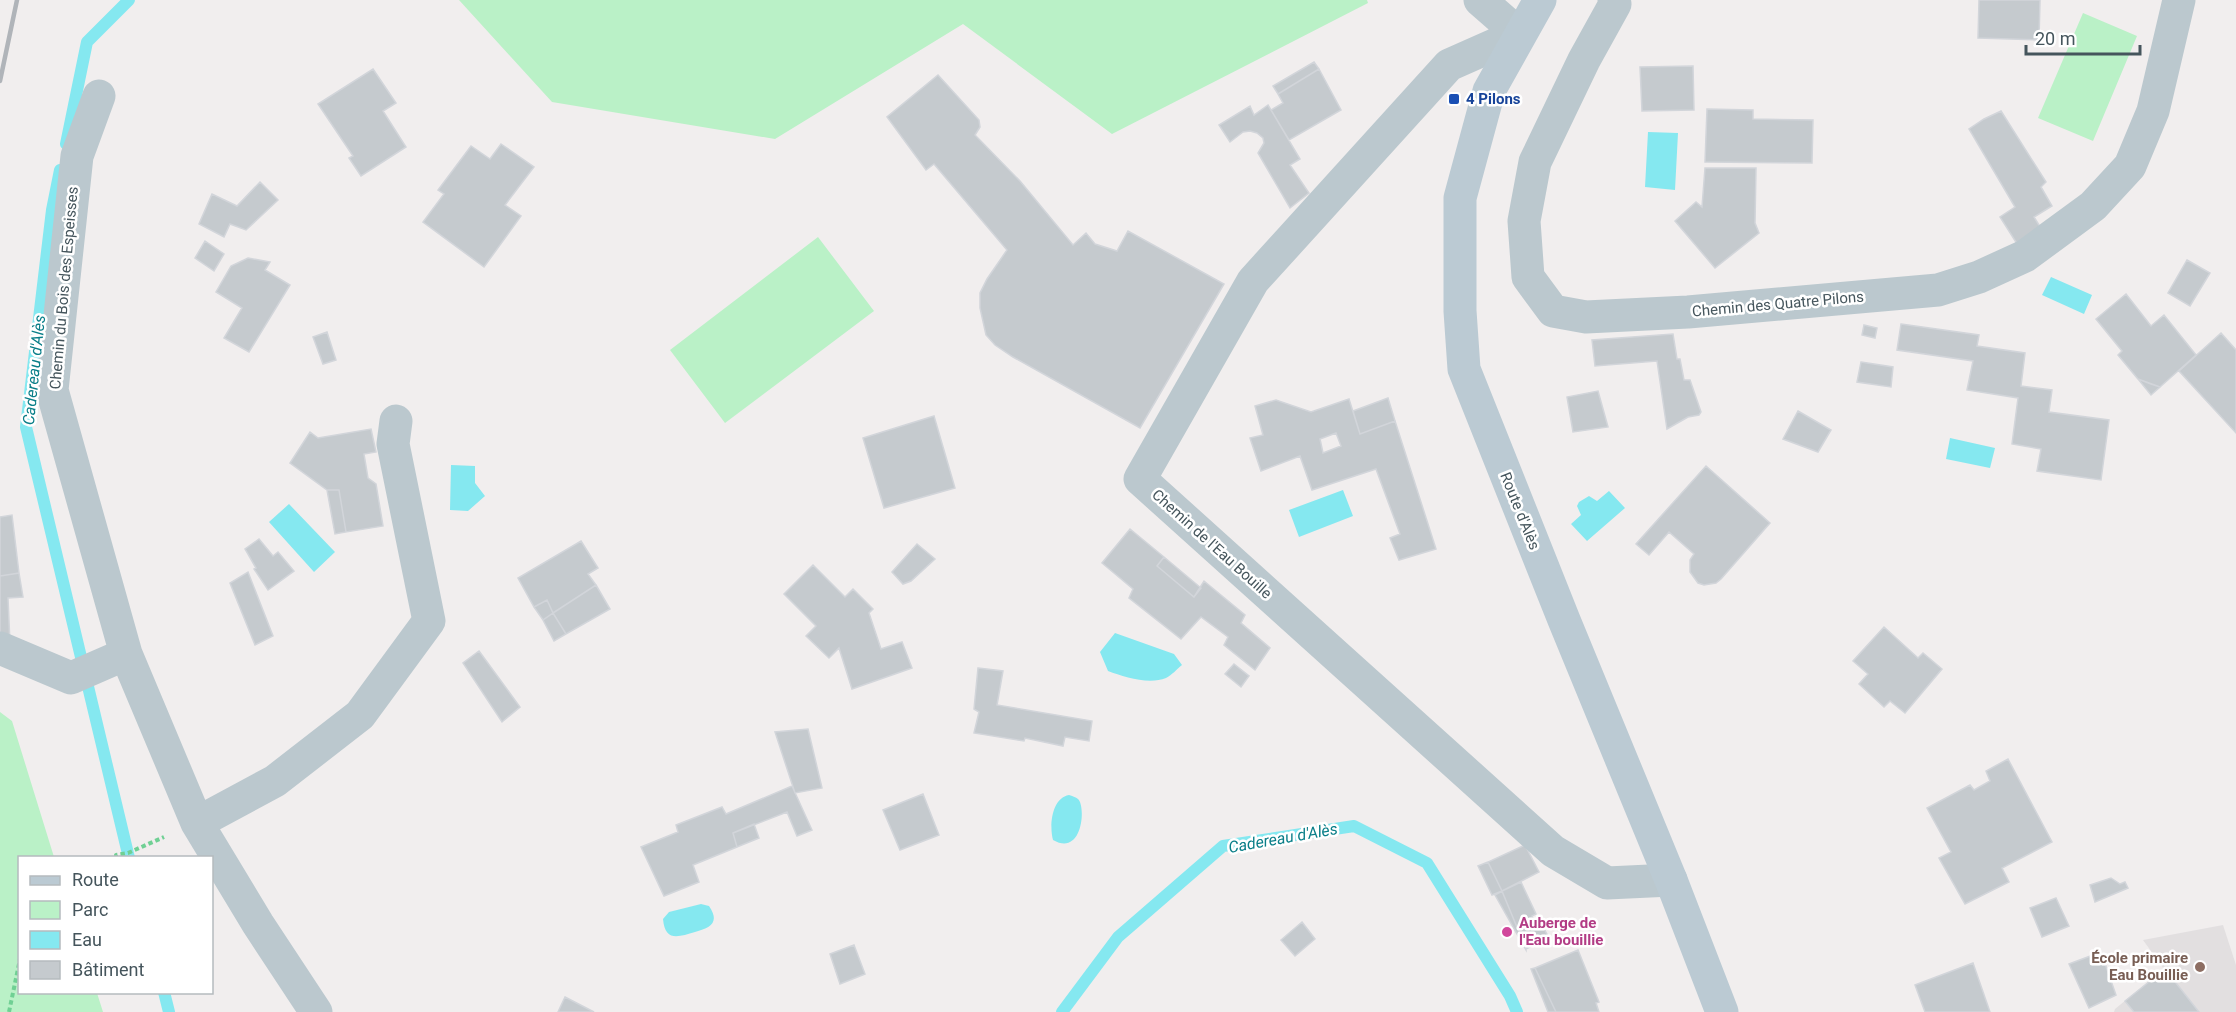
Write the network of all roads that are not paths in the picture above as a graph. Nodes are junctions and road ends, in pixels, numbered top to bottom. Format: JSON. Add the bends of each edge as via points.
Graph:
{"nodes":[{"id":1,"x":1480,"y":0,"type":"edge"},
{"id":2,"x":1540,"y":0,"type":"edge"},
{"id":3,"x":1614,"y":0,"type":"edge"},
{"id":4,"x":2179,"y":0,"type":"edge"},
{"id":5,"x":1519,"y":34,"type":"junction"},
{"id":6,"x":99,"y":96,"type":"dead end"},
{"id":7,"x":396,"y":421,"type":"dead end"},
{"id":8,"x":0,"y":648,"type":"edge"},
{"id":9,"x":126,"y":654,"type":"junction"},
{"id":10,"x":197,"y":823,"type":"junction"},
{"id":11,"x":1671,"y":880,"type":"junction"},
{"id":12,"x":316,"y":1012,"type":"edge"},
{"id":13,"x":1722,"y":1012,"type":"edge"}],
"edges":[{"from":1,"to":5,"type":"street"},
{"from":2,"to":5,"type":"main road","name":"Route d'Alès"},
{"from":3,"to":4,"type":"street","name":"Chemin des Quatre Pilons","via":[[1535,162],[1524,221],[1528,277],[1552,311],[1586,317],[1938,290],[2025,256],[2093,206],[2130,166],[2153,111]]},
{"from":5,"to":11,"type":"main road","name":"Route d'Alès","via":[[1489,91],[1460,198],[1464,369]]},
{"from":5,"to":11,"type":"street","name":"Chemin de l'Eau Bouille","via":[[1449,65],[1253,281],[1140,479],[1553,851],[1607,883]]},
{"from":6,"to":9,"type":"street","name":"Chemin du Bois des Espeisses","via":[[76,156],[52,390]]},
{"from":7,"to":10,"type":"street","via":[[393,444],[429,621],[360,715],[275,781]]},
{"from":8,"to":9,"type":"street","via":[[71,678]]},
{"from":9,"to":10,"type":"street","name":"Chemin du Bois des Espeisses"},
{"from":10,"to":12,"type":"street","name":"Chemin du Bois des Espeisses"},
{"from":11,"to":13,"type":"main road","name":"Route d'Alès"}]}
